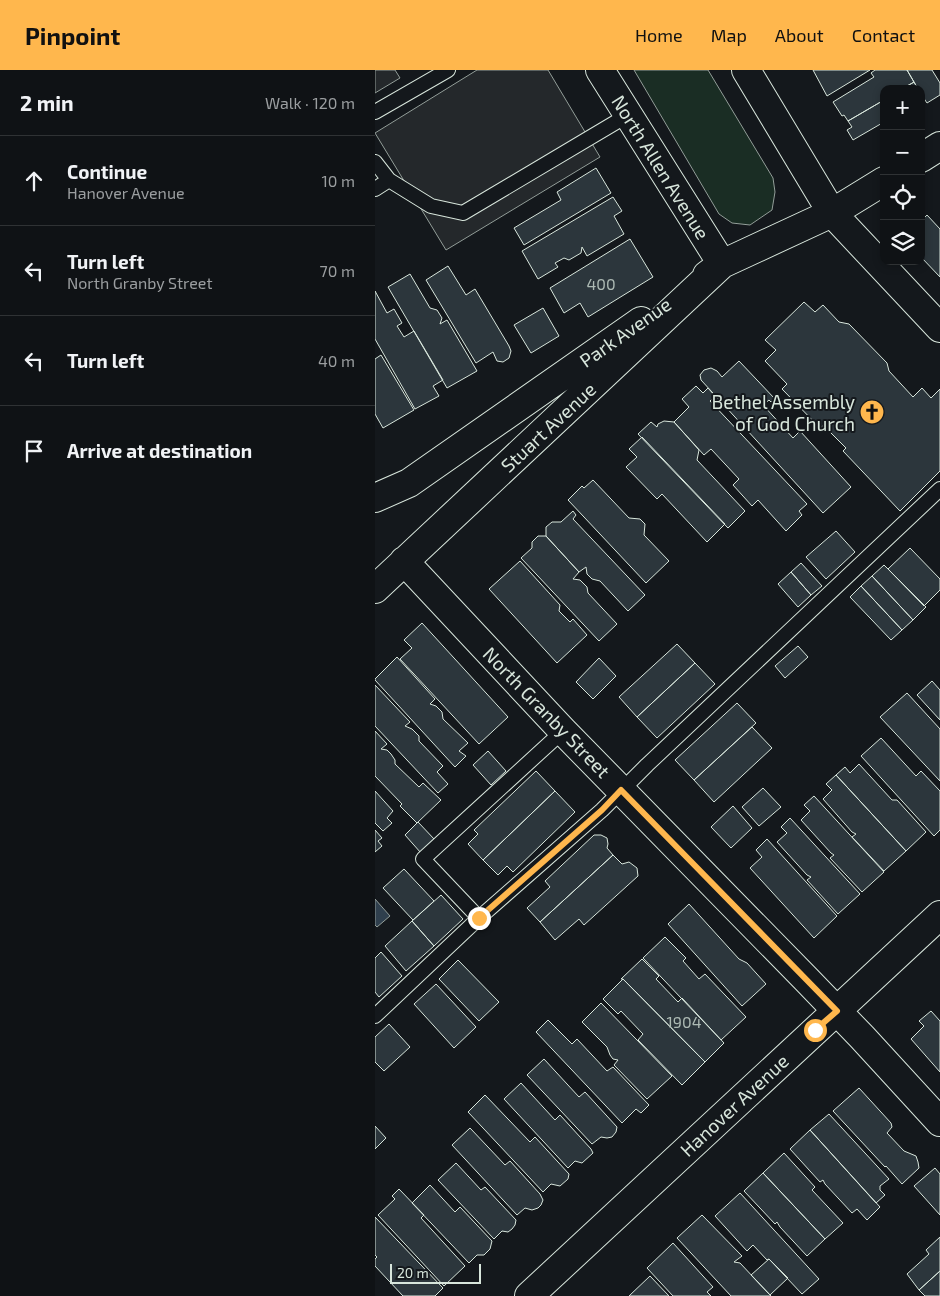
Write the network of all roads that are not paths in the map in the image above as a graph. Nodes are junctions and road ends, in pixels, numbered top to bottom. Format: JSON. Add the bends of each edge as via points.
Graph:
{"nodes":[{"id":1,"x":448,"y":70,"type":"edge"},
{"id":2,"x":600,"y":70,"type":"edge"},
{"id":3,"x":747,"y":70,"type":"edge"},
{"id":4,"x":375,"y":112,"type":"edge"},
{"id":5,"x":628,"y":115,"type":"junction"},
{"id":6,"x":940,"y":146,"type":"edge"},
{"id":7,"x":925,"y":155,"type":"edge"},
{"id":8,"x":375,"y":162,"type":"edge"},
{"id":9,"x":389,"y":180,"type":"junction"},
{"id":10,"x":880,"y":183,"type":"edge"},
{"id":11,"x":375,"y":189,"type":"edge"},
{"id":12,"x":832,"y":213,"type":"junction"},
{"id":13,"x":722,"y":264,"type":"junction"},
{"id":14,"x":940,"y":328,"type":"edge"},
{"id":15,"x":940,"y":489,"type":"edge"},
{"id":16,"x":375,"y":498,"type":"edge"},
{"id":17,"x":404,"y":561,"type":"junction"},
{"id":18,"x":375,"y":589,"type":"edge"},
{"id":19,"x":563,"y":730,"type":"junction"},
{"id":20,"x":621,"y":790,"type":"junction"},
{"id":21,"x":940,"y":915,"type":"edge"},
{"id":22,"x":479,"y":918,"type":"junction"},
{"id":23,"x":837,"y":1011,"type":"junction"},
{"id":24,"x":375,"y":1016,"type":"edge"},
{"id":25,"x":940,"y":1122,"type":"edge"},
{"id":26,"x":529,"y":1296,"type":"edge"}],
"edges":[{"from":1,"to":4,"type":"lane"},
{"from":2,"to":5,"type":"street","name":"North Allen Avenue"},
{"from":3,"to":12,"type":"street"},
{"from":5,"to":9,"type":"lane","via":[[463,213],[431,206]]},
{"from":5,"to":13,"type":"street","name":"North Allen Avenue"},
{"from":6,"to":7,"type":"street"},
{"from":8,"to":9,"type":"lane"},
{"from":9,"to":11,"type":"lane"},
{"from":10,"to":12,"type":"street","name":"Park Avenue"},
{"from":12,"to":13,"type":"street","name":"Park Avenue"},
{"from":12,"to":14,"type":"street"},
{"from":13,"to":16,"type":"street","name":"Park Avenue","via":[[409,483]]},
{"from":13,"to":17,"type":"street","name":"Stuart Avenue"},
{"from":15,"to":20,"type":"lane"},
{"from":17,"to":18,"type":"street","name":"Stuart Avenue"},
{"from":17,"to":19,"type":"street","name":"North Granby Street"},
{"from":19,"to":20,"type":"street","name":"North Granby Street"},
{"from":19,"to":22,"type":"lane","via":[[423,860]]},
{"from":20,"to":22,"type":"lane"},
{"from":20,"to":23,"type":"street","name":"North Granby Street"},
{"from":21,"to":23,"type":"street","name":"Hanover Avenue"},
{"from":22,"to":24,"type":"lane"},
{"from":23,"to":25,"type":"street","name":"North Granby Street"},
{"from":23,"to":26,"type":"street","name":"Hanover Avenue"}]}
